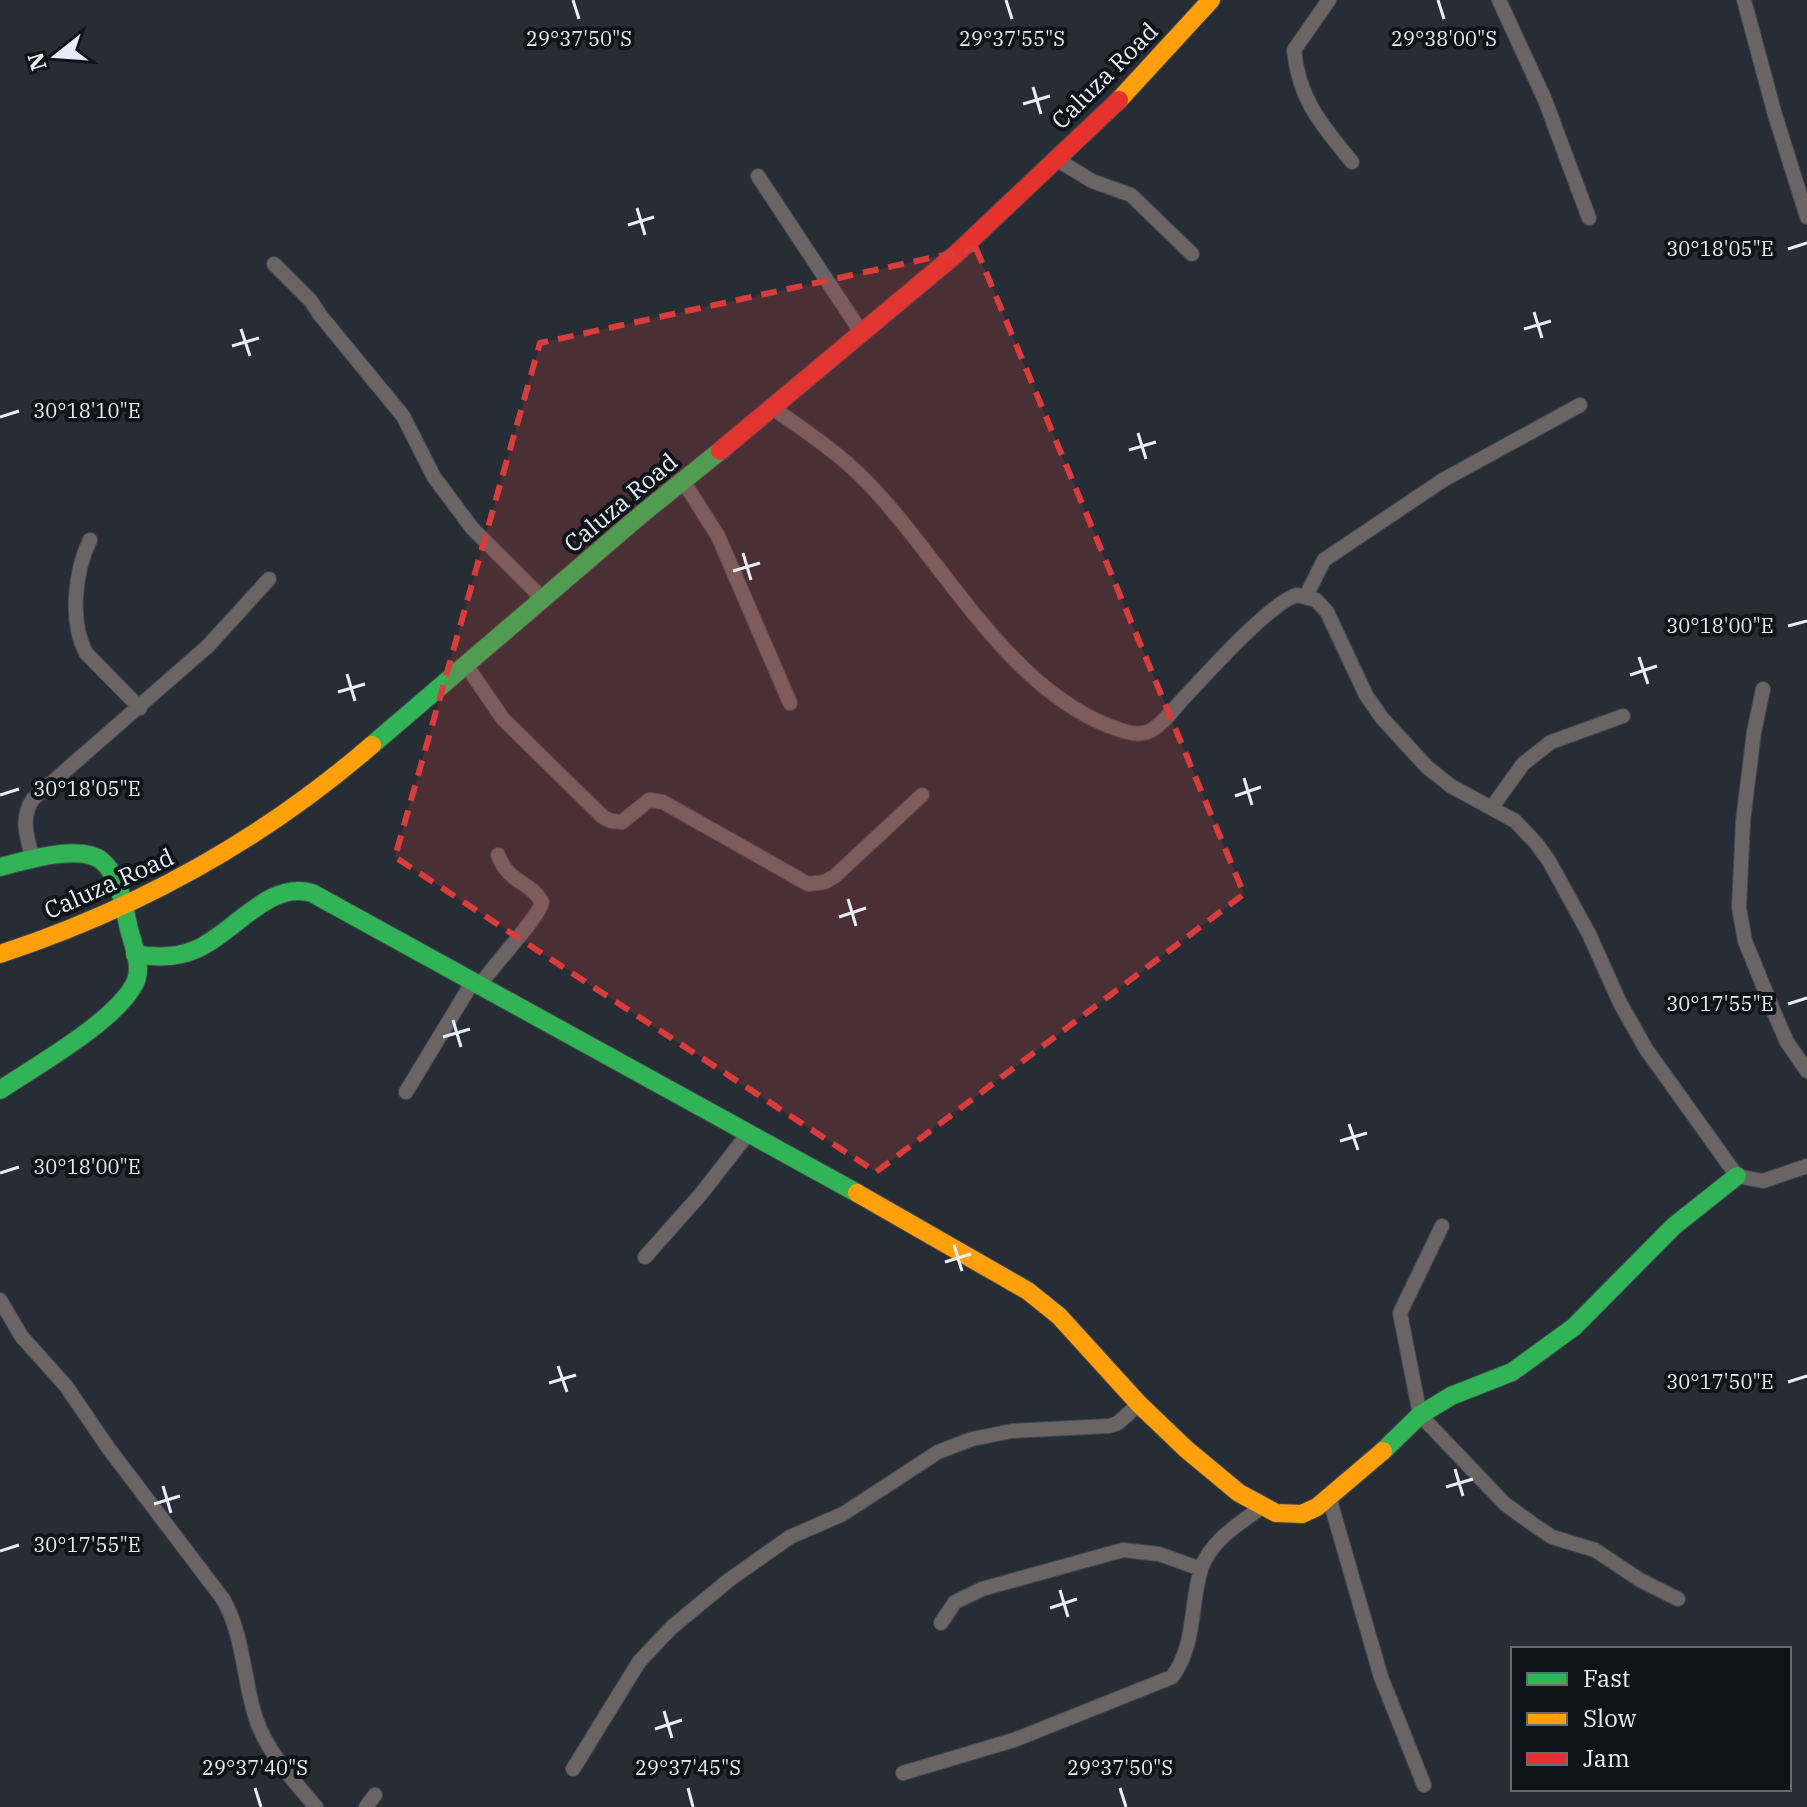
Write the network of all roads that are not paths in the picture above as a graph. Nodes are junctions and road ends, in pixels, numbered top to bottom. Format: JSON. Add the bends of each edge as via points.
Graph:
{"nodes":[{"id":1,"x":1211,"y":0,"type":"edge"},
{"id":2,"x":1329,"y":0,"type":"edge"},
{"id":3,"x":1499,"y":0,"type":"edge"},
{"id":4,"x":1744,"y":0,"type":"edge"},
{"id":5,"x":1056,"y":159,"type":"junction"},
{"id":6,"x":1352,"y":162,"type":"dead end"},
{"id":7,"x":758,"y":176,"type":"dead end"},
{"id":8,"x":1807,"y":217,"type":"edge"},
{"id":9,"x":1589,"y":218,"type":"dead end"},
{"id":10,"x":1192,"y":254,"type":"dead end"},
{"id":11,"x":274,"y":264,"type":"dead end"},
{"id":12,"x":861,"y":332,"type":"junction"},
{"id":13,"x":1580,"y":405,"type":"dead end"},
{"id":14,"x":771,"y":407,"type":"junction"},
{"id":15,"x":683,"y":481,"type":"junction"},
{"id":16,"x":90,"y":540,"type":"dead end"},
{"id":17,"x":269,"y":579,"type":"dead end"},
{"id":18,"x":1306,"y":596,"type":"junction"},
{"id":19,"x":544,"y":600,"type":"junction"},
{"id":20,"x":466,"y":665,"type":"junction"},
{"id":21,"x":1763,"y":689,"type":"dead end"},
{"id":22,"x":790,"y":703,"type":"dead end"},
{"id":23,"x":140,"y":708,"type":"junction"},
{"id":24,"x":1623,"y":716,"type":"dead end"},
{"id":25,"x":922,"y":795,"type":"dead end"},
{"id":26,"x":1492,"y":807,"type":"junction"},
{"id":27,"x":498,"y":855,"type":"dead end"},
{"id":28,"x":33,"y":859,"type":"junction"},
{"id":29,"x":0,"y":867,"type":"edge"},
{"id":30,"x":123,"y":907,"type":"junction"},
{"id":31,"x":0,"y":954,"type":"edge"},
{"id":32,"x":135,"y":954,"type":"junction"},
{"id":33,"x":476,"y":985,"type":"junction"},
{"id":34,"x":1807,"y":1071,"type":"edge"},
{"id":35,"x":0,"y":1090,"type":"edge"},
{"id":36,"x":406,"y":1092,"type":"dead end"},
{"id":37,"x":747,"y":1135,"type":"junction"},
{"id":38,"x":1807,"y":1166,"type":"edge"},
{"id":39,"x":1737,"y":1176,"type":"junction"},
{"id":40,"x":1442,"y":1226,"type":"dead end"},
{"id":41,"x":645,"y":1257,"type":"dead end"},
{"id":42,"x":0,"y":1300,"type":"edge"},
{"id":43,"x":1139,"y":1404,"type":"junction"},
{"id":44,"x":1420,"y":1415,"type":"junction"},
{"id":45,"x":1329,"y":1497,"type":"junction"},
{"id":46,"x":1262,"y":1507,"type":"junction"},
{"id":47,"x":1201,"y":1569,"type":"junction"},
{"id":48,"x":1678,"y":1599,"type":"dead end"},
{"id":49,"x":941,"y":1623,"type":"dead end"},
{"id":50,"x":573,"y":1769,"type":"dead end"},
{"id":51,"x":903,"y":1773,"type":"dead end"},
{"id":52,"x":1424,"y":1785,"type":"dead end"},
{"id":53,"x":316,"y":1807,"type":"edge"}],
"edges":[{"from":1,"to":5,"type":"street","name":"Caluza Road"},
{"from":2,"to":6,"type":"street","via":[[1294,50],[1297,78],[1319,121]]},
{"from":3,"to":9,"type":"street","via":[[1545,100]]},
{"from":4,"to":8,"type":"street"},
{"from":5,"to":10,"type":"street","via":[[1092,181],[1131,195]]},
{"from":5,"to":12,"type":"street","name":"Caluza Road","via":[[956,254]]},
{"from":7,"to":12,"type":"street"},
{"from":11,"to":19,"type":"street","via":[[311,301],[403,416],[434,477],[472,528]]},
{"from":12,"to":14,"type":"street","name":"Caluza Road"},
{"from":13,"to":18,"type":"street","via":[[1443,480],[1324,560]]},
{"from":14,"to":15,"type":"street","name":"Caluza Road"},
{"from":14,"to":18,"type":"street","via":[[866,481],[1029,673],[1070,705],[1120,730],[1150,731],[1280,603]]},
{"from":15,"to":19,"type":"street","name":"Caluza Road"},
{"from":15,"to":22,"type":"street","via":[[723,547]]},
{"from":16,"to":23,"type":"street","via":[[76,594],[80,642]]},
{"from":17,"to":23,"type":"street","via":[[208,646]]},
{"from":18,"to":26,"type":"street","via":[[1327,612],[1366,695],[1401,740],[1451,786]]},
{"from":19,"to":20,"type":"street","name":"Caluza Road"},
{"from":20,"to":25,"type":"street","via":[[503,719],[603,817],[622,822],[654,799],[808,884],[835,876]]},
{"from":20,"to":30,"type":"street","name":"Caluza Road","via":[[291,811],[186,877]]},
{"from":21,"to":34,"type":"street","via":[[1743,821],[1739,908],[1745,941],[1773,1010]]},
{"from":23,"to":28,"type":"street","via":[[43,788],[27,808]]},
{"from":24,"to":26,"type":"street","via":[[1551,742],[1523,764]]},
{"from":26,"to":39,"type":"street","via":[[1515,821],[1549,861],[1646,1049]]},
{"from":27,"to":33,"type":"street","via":[[510,877],[537,894],[541,910]]},
{"from":28,"to":29,"type":"street"},
{"from":28,"to":30,"type":"street","via":[[89,854],[100,859]]},
{"from":30,"to":31,"type":"street","name":"Caluza Road"},
{"from":30,"to":32,"type":"street"},
{"from":32,"to":33,"type":"street","via":[[177,957],[279,894],[306,891]]},
{"from":32,"to":35,"type":"street","via":[[135,983],[119,1004]]},
{"from":33,"to":36,"type":"street"},
{"from":33,"to":37,"type":"street"},
{"from":37,"to":41,"type":"street"},
{"from":37,"to":43,"type":"street","via":[[1028,1291],[1059,1316]]},
{"from":38,"to":39,"type":"street","via":[[1763,1181]]},
{"from":39,"to":44,"type":"street","via":[[1674,1226],[1574,1327],[1512,1372]]},
{"from":40,"to":44,"type":"street","via":[[1400,1313]]},
{"from":42,"to":53,"type":"street","via":[[22,1337],[66,1386],[223,1599],[235,1624],[261,1732]]},
{"from":43,"to":46,"type":"street","via":[[1186,1449]]},
{"from":43,"to":50,"type":"street","via":[[1109,1426],[1012,1431],[972,1439],[938,1452],[843,1514],[790,1537],[672,1627],[639,1662]]},
{"from":44,"to":45,"type":"street"},
{"from":44,"to":48,"type":"street","via":[[1505,1504],[1534,1525],[1552,1537],[1595,1550]]},
{"from":45,"to":46,"type":"street","via":[[1302,1514],[1288,1516]]},
{"from":45,"to":52,"type":"street","via":[[1381,1677]]},
{"from":46,"to":47,"type":"street","via":[[1226,1534]]},
{"from":47,"to":49,"type":"street","via":[[1159,1554],[1123,1550],[982,1589],[955,1602]]},
{"from":47,"to":51,"type":"street","via":[[1188,1642],[1172,1677],[1014,1740]]}]}
